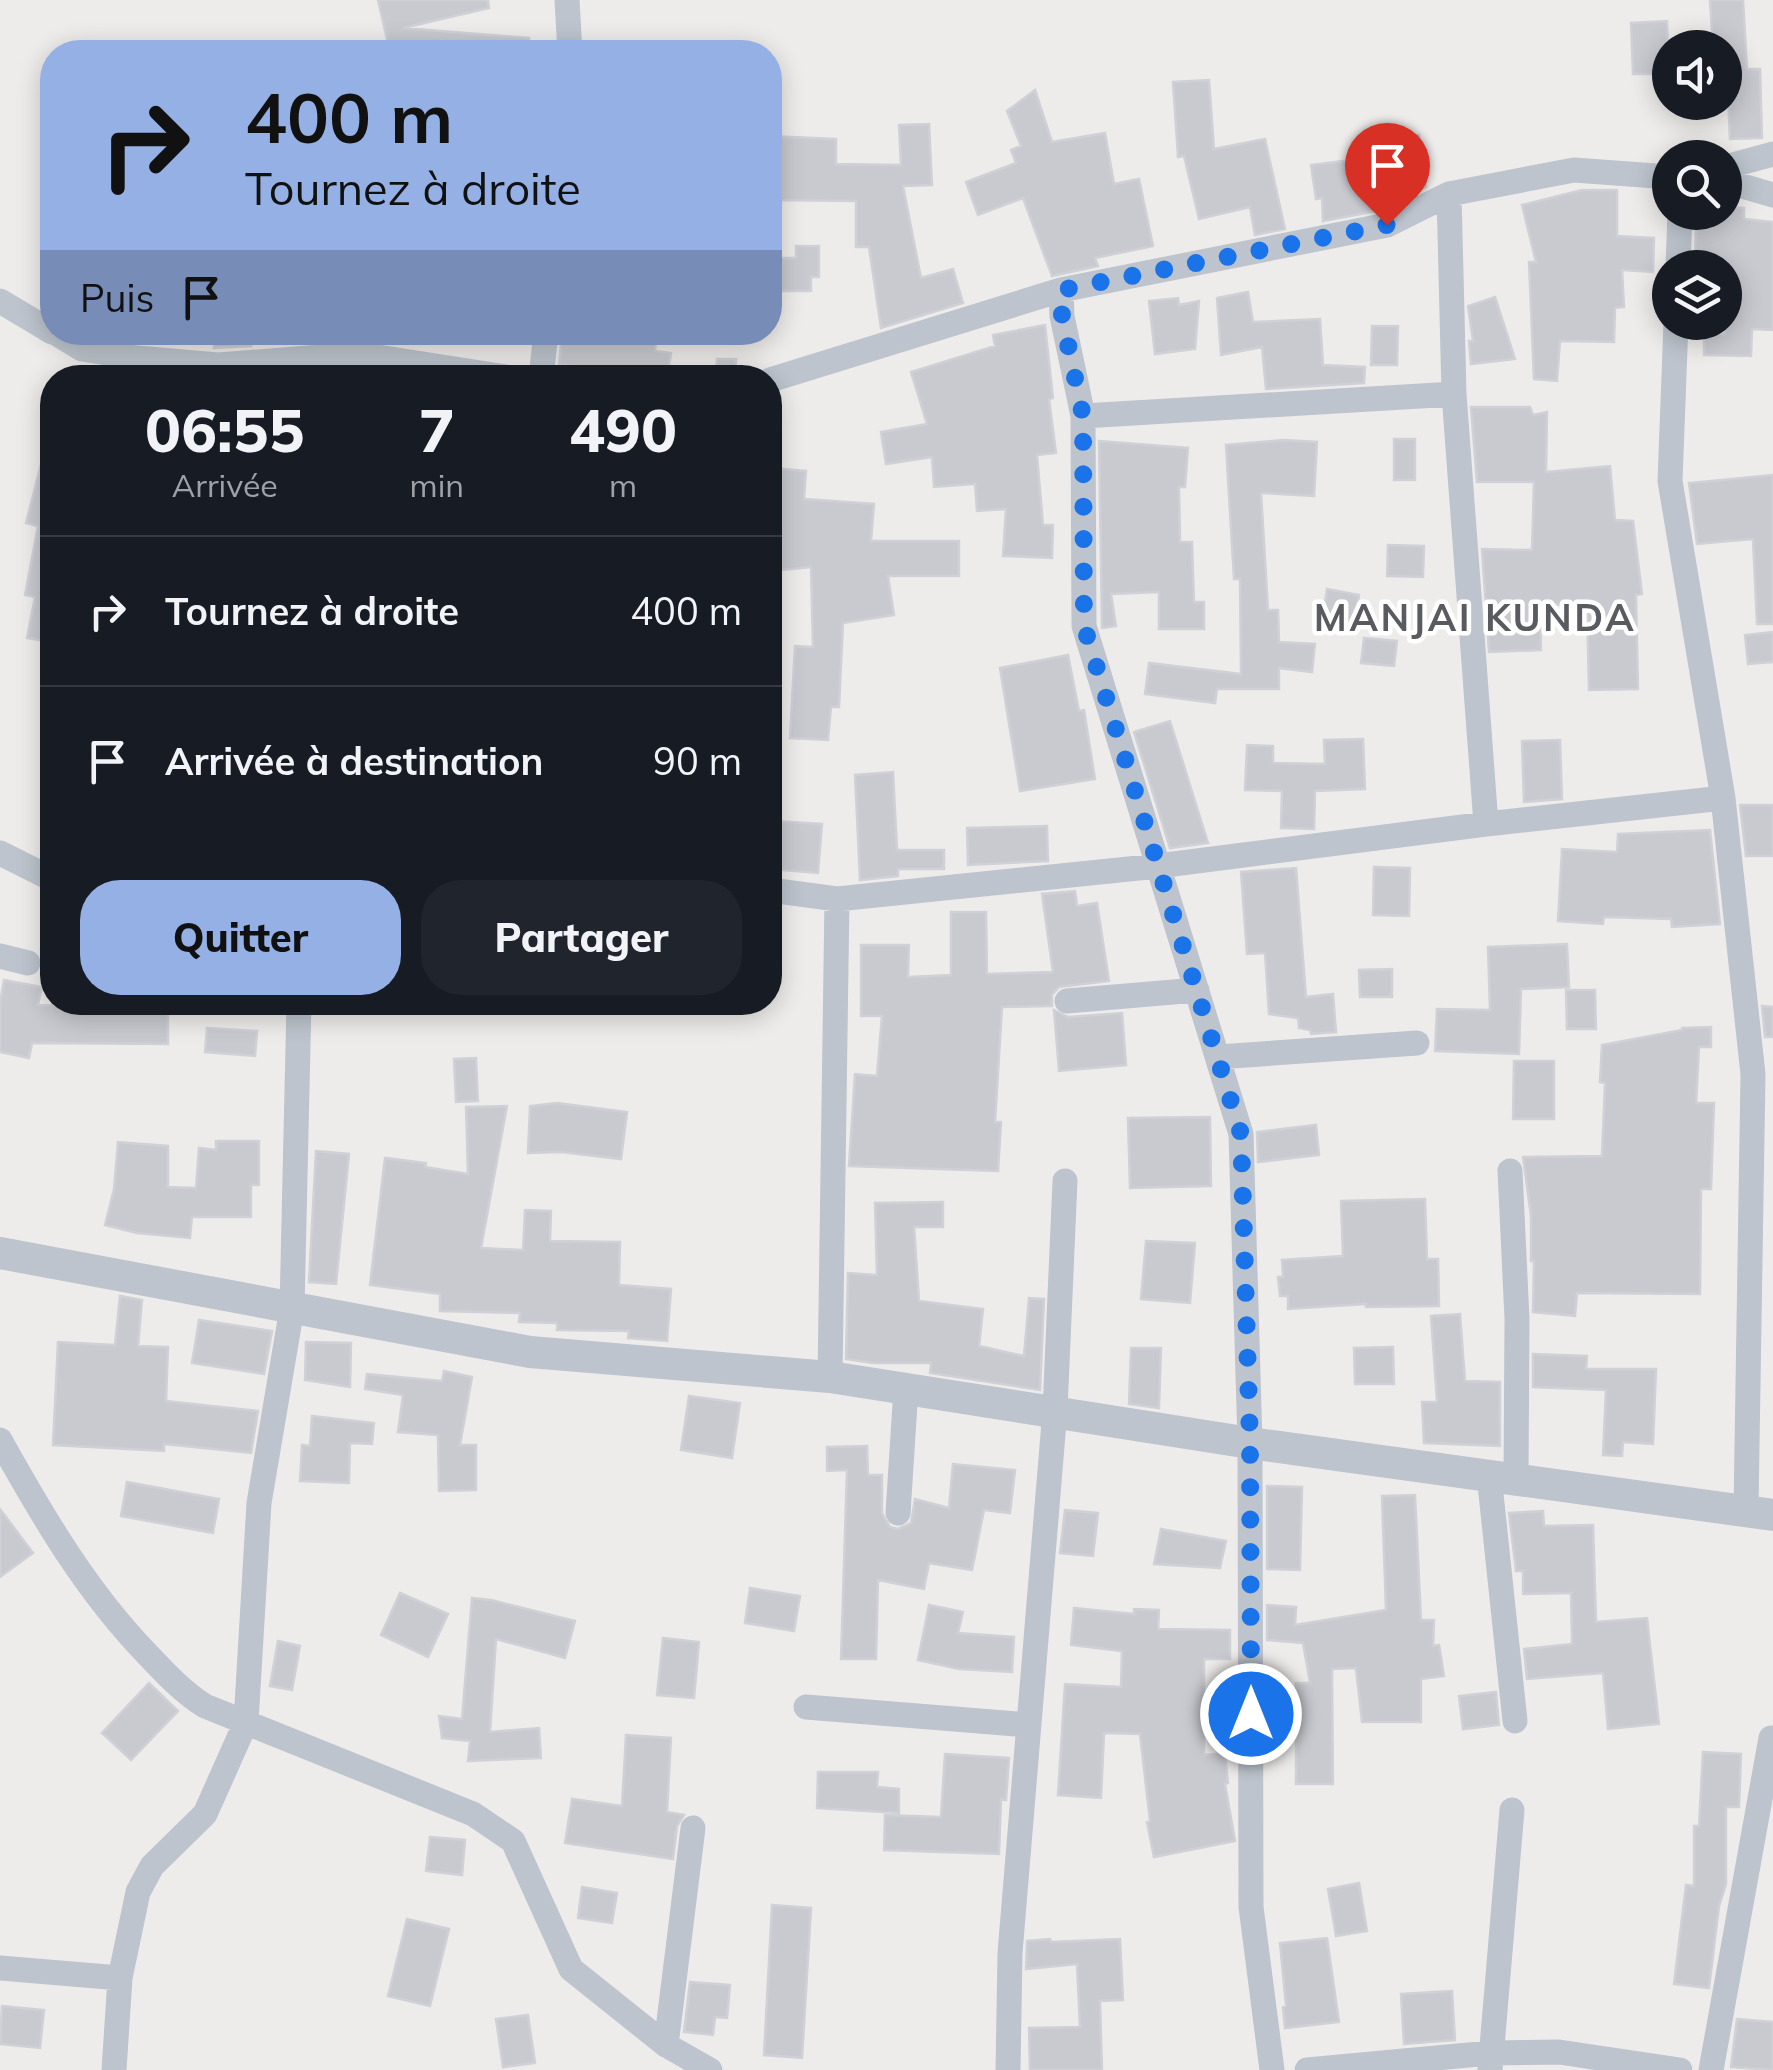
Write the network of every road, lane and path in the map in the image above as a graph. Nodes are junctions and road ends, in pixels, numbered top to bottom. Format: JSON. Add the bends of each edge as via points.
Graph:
{"nodes":[{"id":1,"x":567,"y":0,"type":"edge"},
{"id":2,"x":569,"y":40,"type":"edge"},
{"id":3,"x":1773,"y":154,"type":"edge"},
{"id":4,"x":1742,"y":162,"type":"edge"},
{"id":5,"x":1652,"y":176,"type":"edge"},
{"id":6,"x":1742,"y":187,"type":"edge"},
{"id":7,"x":1448,"y":194,"type":"junction"},
{"id":8,"x":1773,"y":195,"type":"edge"},
{"id":9,"x":1061,"y":290,"type":"junction"},
{"id":10,"x":0,"y":301,"type":"edge"},
{"id":11,"x":40,"y":324,"type":"edge"},
{"id":12,"x":1675,"y":340,"type":"edge"},
{"id":13,"x":75,"y":345,"type":"edge"},
{"id":14,"x":127,"y":365,"type":"edge"},
{"id":15,"x":273,"y":365,"type":"edge"},
{"id":16,"x":429,"y":365,"type":"edge"},
{"id":17,"x":782,"y":376,"type":"edge"},
{"id":18,"x":1454,"y":394,"type":"junction"},
{"id":19,"x":1083,"y":416,"type":"junction"},
{"id":20,"x":1722,"y":798,"type":"junction"},
{"id":21,"x":1486,"y":824,"type":"junction"},
{"id":22,"x":0,"y":853,"type":"edge"},
{"id":23,"x":1158,"y":866,"type":"junction"},
{"id":24,"x":40,"y":873,"type":"edge"},
{"id":25,"x":782,"y":892,"type":"edge"},
{"id":26,"x":837,"y":899,"type":"junction"},
{"id":27,"x":0,"y":956,"type":"edge"},
{"id":28,"x":28,"y":963,"type":"dead end"},
{"id":29,"x":1197,"y":990,"type":"junction"},
{"id":30,"x":1068,"y":1001,"type":"dead end"},
{"id":31,"x":299,"y":1015,"type":"edge"},
{"id":32,"x":1418,"y":1043,"type":"dead end"},
{"id":33,"x":1218,"y":1057,"type":"junction"},
{"id":34,"x":1763,"y":1075,"type":"edge"},
{"id":35,"x":1510,"y":1170,"type":"dead end"},
{"id":36,"x":1065,"y":1181,"type":"dead end"},
{"id":37,"x":0,"y":1253,"type":"edge"},
{"id":38,"x":292,"y":1308,"type":"junction"},
{"id":39,"x":830,"y":1377,"type":"junction"},
{"id":40,"x":906,"y":1388,"type":"junction"},
{"id":41,"x":1056,"y":1410,"type":"junction"},
{"id":42,"x":0,"y":1440,"type":"edge"},
{"id":43,"x":1250,"y":1442,"type":"junction"},
{"id":44,"x":1503,"y":1476,"type":"junction"},
{"id":45,"x":1760,"y":1512,"type":"edge"},
{"id":46,"x":898,"y":1513,"type":"dead end"},
{"id":47,"x":806,"y":1708,"type":"dead end"},
{"id":48,"x":1515,"y":1721,"type":"dead end"},
{"id":49,"x":246,"y":1722,"type":"junction"},
{"id":50,"x":1030,"y":1725,"type":"junction"},
{"id":51,"x":1772,"y":1738,"type":"edge"},
{"id":52,"x":1512,"y":1810,"type":"dead end"},
{"id":53,"x":693,"y":1828,"type":"dead end"},
{"id":54,"x":0,"y":1968,"type":"edge"},
{"id":55,"x":120,"y":1978,"type":"junction"},
{"id":56,"x":666,"y":2045,"type":"junction"},
{"id":57,"x":1490,"y":2062,"type":"edge"},
{"id":58,"x":114,"y":2070,"type":"edge"},
{"id":59,"x":710,"y":2070,"type":"edge"},
{"id":60,"x":1008,"y":2070,"type":"edge"},
{"id":61,"x":1272,"y":2070,"type":"edge"},
{"id":62,"x":1307,"y":2070,"type":"edge"},
{"id":63,"x":1680,"y":2070,"type":"edge"},
{"id":64,"x":1711,"y":2070,"type":"edge"}],
"edges":[{"from":1,"to":2,"type":"street"},
{"from":3,"to":4,"type":"street"},
{"from":5,"to":7,"type":"street","via":[[1574,170]]},
{"from":6,"to":8,"type":"street"},
{"from":7,"to":9,"type":"street","via":[[1387,225]]},
{"from":7,"to":18,"type":"street"},
{"from":9,"to":17,"type":"street"},
{"from":9,"to":19,"type":"street"},
{"from":10,"to":11,"type":"street"},
{"from":12,"to":20,"type":"street","via":[[1670,481]]},
{"from":13,"to":14,"type":"street"},
{"from":15,"to":16,"type":"street","via":[[359,354]]},
{"from":18,"to":19,"type":"street"},
{"from":18,"to":21,"type":"street"},
{"from":19,"to":23,"type":"street","via":[[1084,626]]},
{"from":20,"to":21,"type":"street"},
{"from":20,"to":34,"type":"street"},
{"from":21,"to":23,"type":"street"},
{"from":22,"to":24,"type":"street"},
{"from":23,"to":26,"type":"street"},
{"from":23,"to":29,"type":"street"},
{"from":25,"to":26,"type":"street"},
{"from":26,"to":39,"type":"street"},
{"from":27,"to":28,"type":"street"},
{"from":29,"to":30,"type":"street"},
{"from":29,"to":33,"type":"street"},
{"from":31,"to":38,"type":"street"},
{"from":32,"to":33,"type":"street"},
{"from":33,"to":43,"type":"street","via":[[1241,1134]]},
{"from":34,"to":45,"type":"street"},
{"from":35,"to":44,"type":"street","via":[[1517,1319]]},
{"from":36,"to":41,"type":"street"},
{"from":37,"to":38,"type":"street"},
{"from":38,"to":39,"type":"street","via":[[530,1352]]},
{"from":38,"to":49,"type":"street","via":[[259,1502]]},
{"from":39,"to":40,"type":"street"},
{"from":40,"to":41,"type":"street"},
{"from":40,"to":46,"type":"street"},
{"from":41,"to":43,"type":"street"},
{"from":41,"to":50,"type":"street"},
{"from":42,"to":49,"type":"street","via":[[52,1534],[116,1622],[186,1694]]},
{"from":43,"to":44,"type":"street"},
{"from":43,"to":61,"type":"street","via":[[1251,1907]]},
{"from":44,"to":45,"type":"street"},
{"from":44,"to":48,"type":"street"},
{"from":47,"to":50,"type":"street"},
{"from":49,"to":55,"type":"street","via":[[205,1814],[152,1866],[138,1892]]},
{"from":49,"to":56,"type":"street","via":[[473,1814],[513,1841],[570,1969]]},
{"from":50,"to":60,"type":"street","via":[[1010,1953]]},
{"from":51,"to":64,"type":"street"},
{"from":52,"to":57,"type":"street"},
{"from":53,"to":56,"type":"street"},
{"from":54,"to":55,"type":"street"},
{"from":55,"to":58,"type":"street"},
{"from":56,"to":59,"type":"street"},
{"from":57,"to":62,"type":"street"},
{"from":57,"to":63,"type":"street","via":[[1558,2052]]}]}
